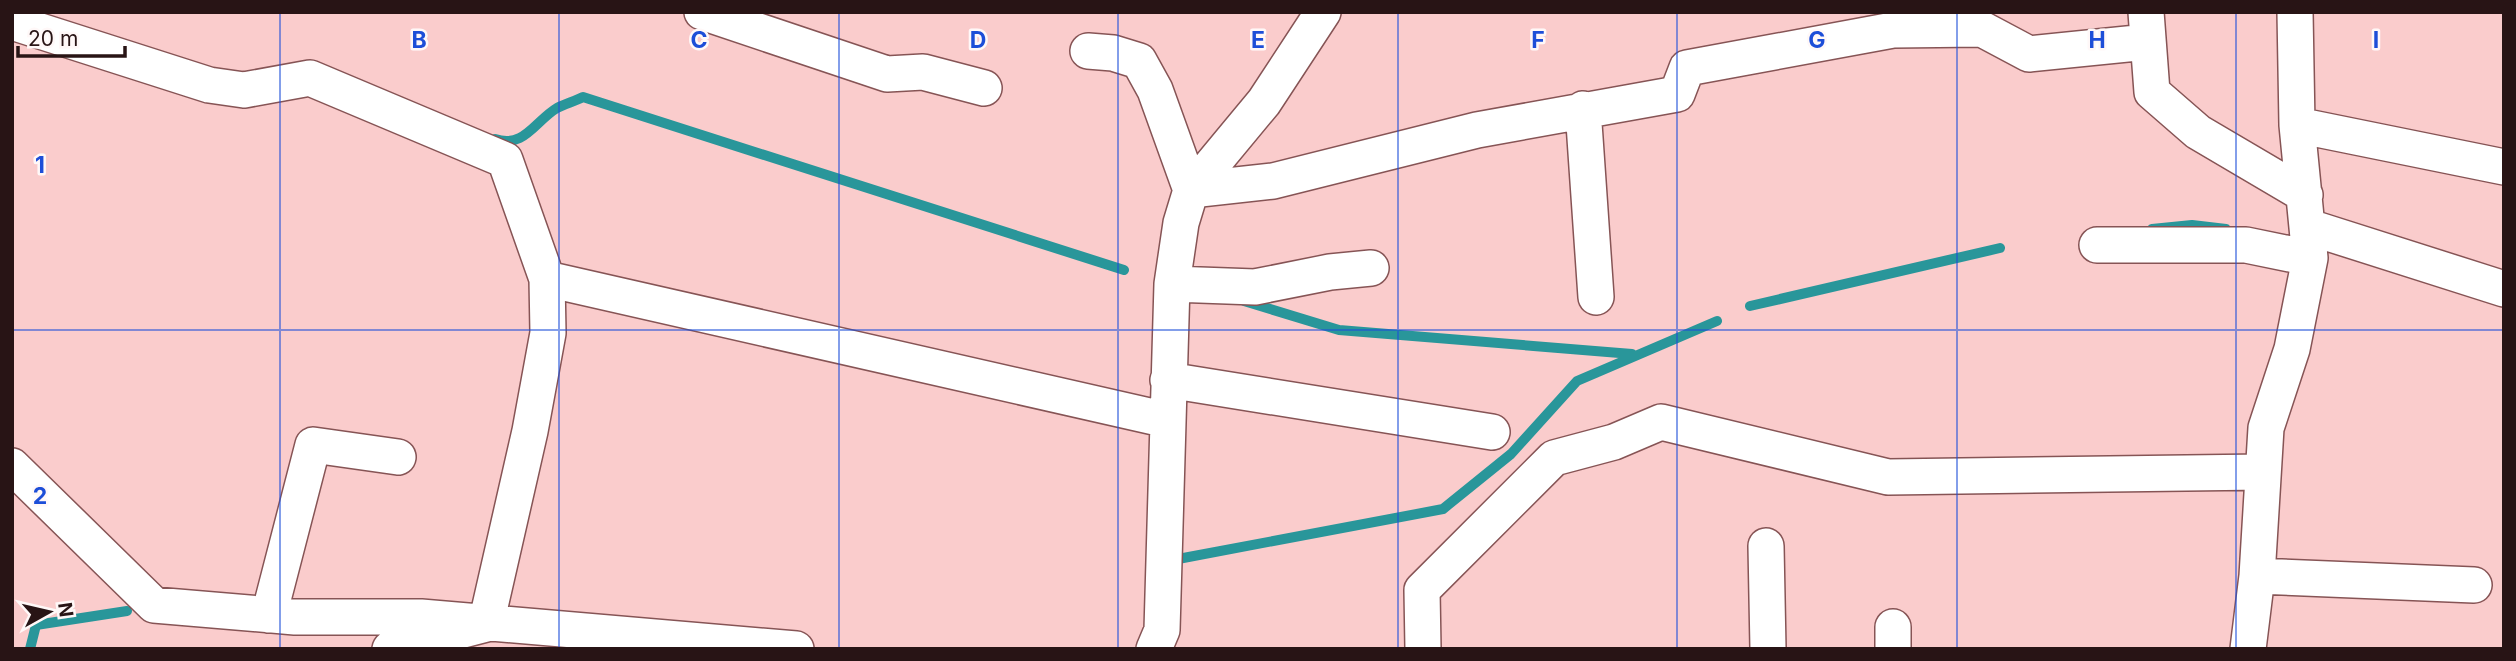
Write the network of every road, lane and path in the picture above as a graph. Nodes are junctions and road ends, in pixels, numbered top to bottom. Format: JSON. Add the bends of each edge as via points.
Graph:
{"nodes":[{"id":1,"x":702,"y":12,"type":"edge"},
{"id":2,"x":1323,"y":12,"type":"edge"},
{"id":3,"x":2295,"y":12,"type":"edge"},
{"id":4,"x":12,"y":22,"type":"edge"},
{"id":5,"x":2147,"y":27,"type":"edge"},
{"id":6,"x":1088,"y":51,"type":"dead end"},
{"id":7,"x":984,"y":88,"type":"dead end"},
{"id":8,"x":1583,"y":108,"type":"junction"},
{"id":9,"x":2297,"y":125,"type":"junction"},
{"id":10,"x":2504,"y":167,"type":"edge"},
{"id":11,"x":1191,"y":190,"type":"junction"},
{"id":12,"x":2308,"y":226,"type":"junction"},
{"id":13,"x":2097,"y":245,"type":"dead end"},
{"id":14,"x":1371,"y":268,"type":"dead end"},
{"id":15,"x":547,"y":279,"type":"junction"},
{"id":16,"x":1172,"y":284,"type":"junction"},
{"id":17,"x":2504,"y":289,"type":"edge"},
{"id":18,"x":1596,"y":297,"type":"dead end"},
{"id":19,"x":1168,"y":380,"type":"junction"},
{"id":20,"x":1167,"y":420,"type":"junction"},
{"id":21,"x":1492,"y":432,"type":"dead end"},
{"id":22,"x":398,"y":457,"type":"dead end"},
{"id":23,"x":12,"y":466,"type":"edge"},
{"id":24,"x":2263,"y":472,"type":"junction"},
{"id":25,"x":1766,"y":546,"type":"dead end"},
{"id":26,"x":2257,"y":576,"type":"junction"},
{"id":27,"x":2474,"y":584,"type":"dead end"},
{"id":28,"x":269,"y":615,"type":"junction"},
{"id":29,"x":486,"y":624,"type":"junction"},
{"id":30,"x":390,"y":649,"type":"edge"},
{"id":31,"x":796,"y":649,"type":"edge"},
{"id":32,"x":1154,"y":649,"type":"edge"},
{"id":33,"x":1423,"y":649,"type":"edge"},
{"id":34,"x":1768,"y":649,"type":"edge"},
{"id":35,"x":2248,"y":649,"type":"edge"}],
"edges":[{"from":1,"to":7,"type":"street","via":[[887,74],[923,72]]},
{"from":2,"to":11,"type":"street","via":[[1264,102]]},
{"from":3,"to":9,"type":"street"},
{"from":4,"to":15,"type":"street","via":[[209,85],[244,90],[310,78],[505,160]]},
{"from":5,"to":8,"type":"street","via":[[2029,54],[1982,29],[1893,30],[1687,68],[1678,94]]},
{"from":5,"to":12,"type":"street","via":[[2152,92]]},
{"from":6,"to":11,"type":"street","via":[[1139,61],[1155,90]]},
{"from":8,"to":11,"type":"street","via":[[1273,181]]},
{"from":8,"to":18,"type":"street"},
{"from":9,"to":10,"type":"street"},
{"from":9,"to":12,"type":"street"},
{"from":11,"to":16,"type":"street"},
{"from":12,"to":13,"type":"street","via":[[2246,245]]},
{"from":12,"to":17,"type":"street"},
{"from":12,"to":24,"type":"street","via":[[2292,348],[2266,428]]},
{"from":14,"to":16,"type":"street","via":[[1255,287]]},
{"from":15,"to":20,"type":"street"},
{"from":15,"to":29,"type":"street","via":[[548,333]]},
{"from":16,"to":19,"type":"street"},
{"from":19,"to":20,"type":"street"},
{"from":19,"to":21,"type":"street"},
{"from":20,"to":32,"type":"street","via":[[1162,630]]},
{"from":22,"to":28,"type":"street","via":[[313,446]]},
{"from":23,"to":28,"type":"street","via":[[155,606]]},
{"from":24,"to":26,"type":"street"},
{"from":24,"to":33,"type":"street","via":[[1888,477],[1661,422],[1614,442],[1555,458],[1422,590]]},
{"from":25,"to":34,"type":"street"},
{"from":26,"to":27,"type":"street"},
{"from":26,"to":35,"type":"street"},
{"from":28,"to":29,"type":"street","via":[[421,617]]},
{"from":29,"to":30,"type":"street"},
{"from":29,"to":31,"type":"street"}]}
